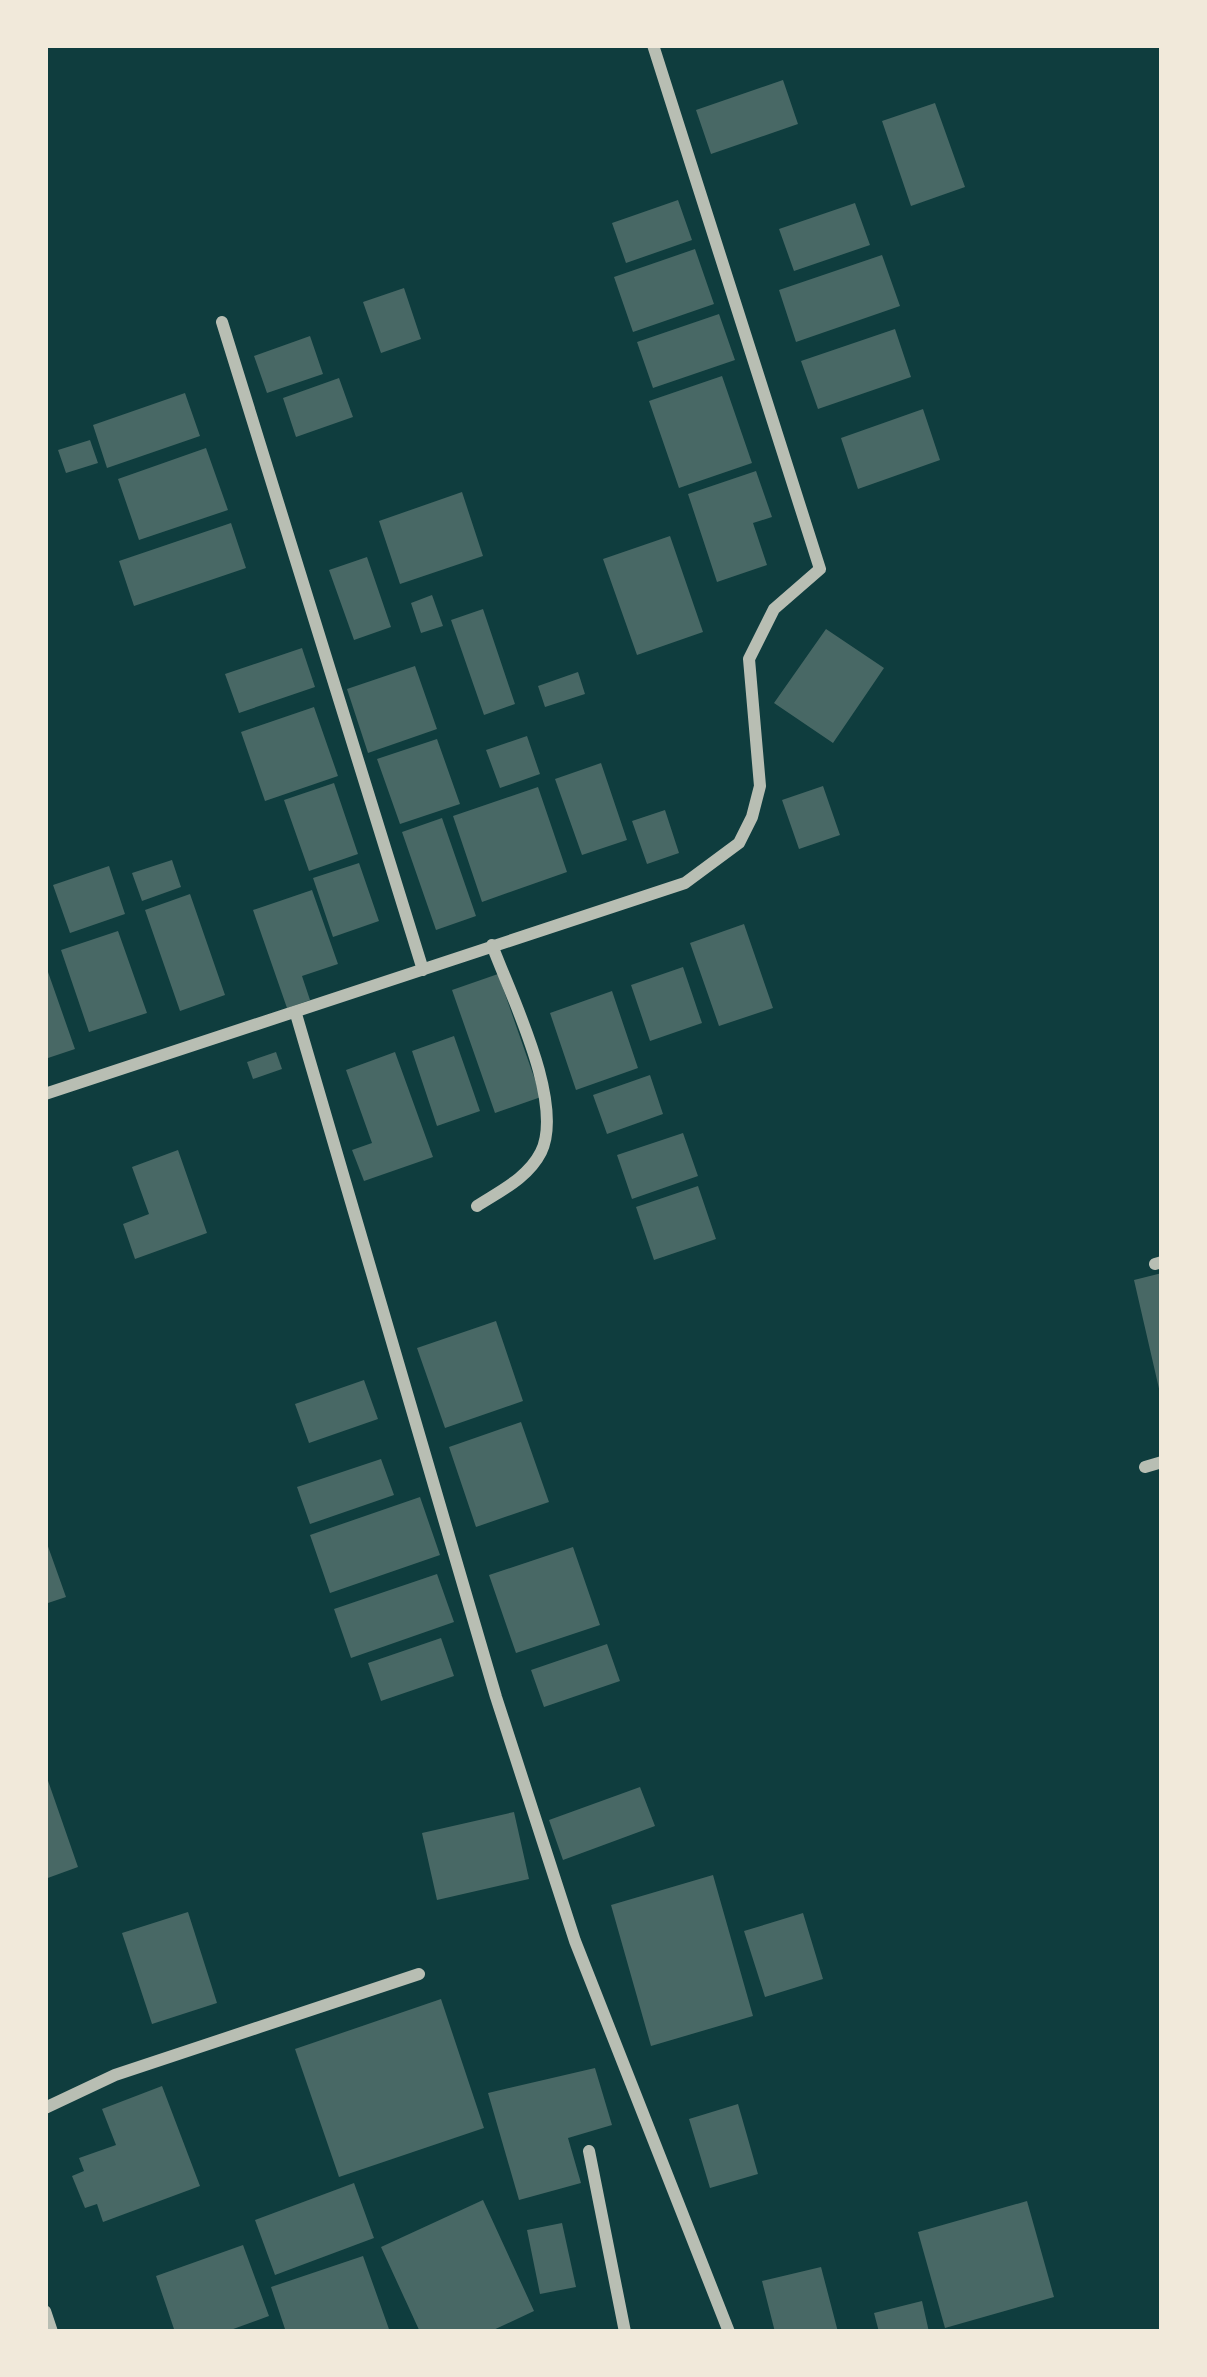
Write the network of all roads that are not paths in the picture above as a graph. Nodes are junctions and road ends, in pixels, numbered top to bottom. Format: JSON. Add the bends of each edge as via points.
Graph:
{"nodes":[{"id":1,"x":653,"y":45,"type":"edge"},
{"id":2,"x":223,"y":322,"type":"dead end"},
{"id":3,"x":492,"y":946,"type":"junction"},
{"id":4,"x":423,"y":970,"type":"junction"},
{"id":5,"x":296,"y":1014,"type":"junction"},
{"id":6,"x":45,"y":1094,"type":"edge"},
{"id":7,"x":477,"y":1206,"type":"dead end"},
{"id":8,"x":1162,"y":1462,"type":"edge"},
{"id":9,"x":1145,"y":1467,"type":"dead end"},
{"id":10,"x":419,"y":1974,"type":"dead end"},
{"id":11,"x":45,"y":2108,"type":"edge"},
{"id":12,"x":589,"y":2151,"type":"dead end"},
{"id":13,"x":45,"y":2312,"type":"edge"},
{"id":14,"x":52,"y":2332,"type":"edge"},
{"id":15,"x":625,"y":2332,"type":"edge"},
{"id":16,"x":729,"y":2332,"type":"edge"}],
"edges":[{"from":1,"to":3,"type":"street","via":[[820,569],[774,609],[749,659],[760,786],[739,843],[685,883]]},
{"from":2,"to":4,"type":"street"},
{"from":3,"to":4,"type":"street"},
{"from":3,"to":7,"type":"street","via":[[545,1095],[547,1125],[541,1151],[519,1180]]},
{"from":4,"to":5,"type":"street"},
{"from":5,"to":6,"type":"street"},
{"from":5,"to":16,"type":"street","via":[[575,1941]]},
{"from":8,"to":9,"type":"street"},
{"from":10,"to":11,"type":"street","via":[[115,2074]]},
{"from":12,"to":15,"type":"street"},
{"from":13,"to":14,"type":"street"}]}
